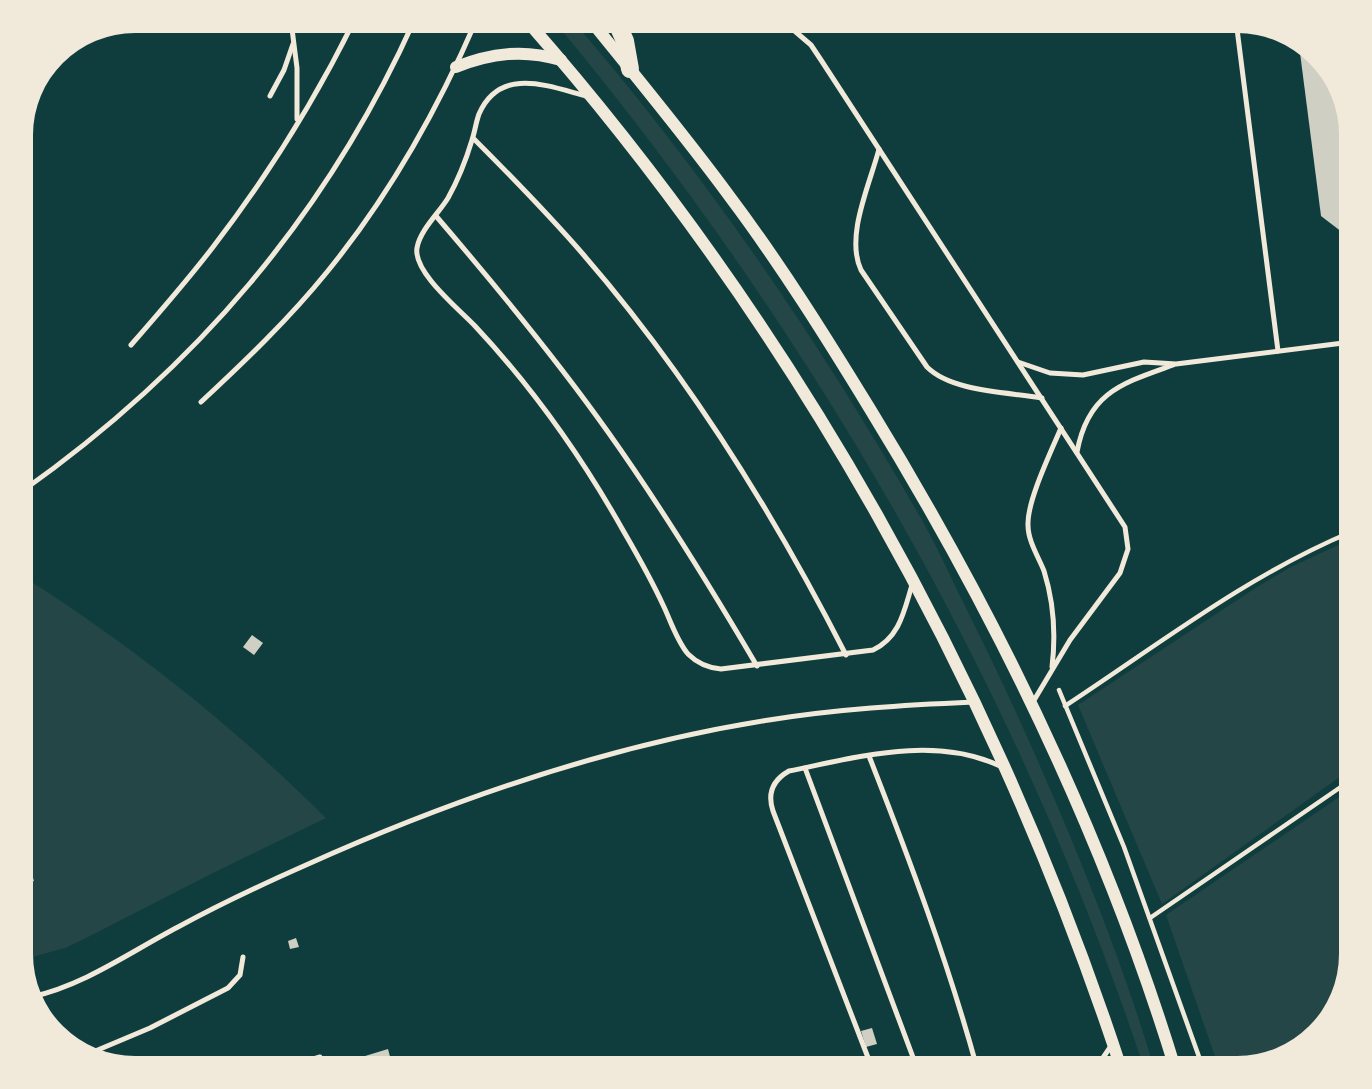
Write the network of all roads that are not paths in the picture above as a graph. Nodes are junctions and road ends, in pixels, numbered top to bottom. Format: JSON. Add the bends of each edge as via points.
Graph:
{"nodes":[{"id":1,"x":293,"y":33,"type":"edge"},
{"id":2,"x":348,"y":33,"type":"edge"},
{"id":3,"x":408,"y":33,"type":"edge"},
{"id":4,"x":471,"y":33,"type":"edge"},
{"id":5,"x":538,"y":33,"type":"edge"},
{"id":6,"x":601,"y":33,"type":"edge"},
{"id":7,"x":621,"y":33,"type":"edge"},
{"id":8,"x":796,"y":33,"type":"edge"},
{"id":9,"x":1238,"y":33,"type":"edge"},
{"id":10,"x":294,"y":41,"type":"junction"},
{"id":11,"x":562,"y":61,"type":"junction"},
{"id":12,"x":456,"y":68,"type":"junction"},
{"id":13,"x":630,"y":68,"type":"junction"},
{"id":14,"x":270,"y":96,"type":"dead end"},
{"id":15,"x":593,"y":98,"type":"junction"},
{"id":16,"x":298,"y":120,"type":"junction"},
{"id":17,"x":473,"y":138,"type":"junction"},
{"id":18,"x":880,"y":149,"type":"junction"},
{"id":19,"x":436,"y":216,"type":"junction"},
{"id":20,"x":1339,"y":343,"type":"edge"},
{"id":21,"x":131,"y":345,"type":"dead end"},
{"id":22,"x":1278,"y":351,"type":"junction"},
{"id":23,"x":1018,"y":362,"type":"junction"},
{"id":24,"x":1176,"y":364,"type":"junction"},
{"id":25,"x":1042,"y":398,"type":"junction"},
{"id":26,"x":201,"y":402,"type":"dead end"},
{"id":27,"x":1061,"y":428,"type":"junction"},
{"id":28,"x":1077,"y":452,"type":"junction"},
{"id":29,"x":33,"y":484,"type":"edge"},
{"id":30,"x":913,"y":579,"type":"junction"},
{"id":31,"x":846,"y":655,"type":"junction"},
{"id":32,"x":757,"y":666,"type":"junction"},
{"id":33,"x":1051,"y":670,"type":"junction"},
{"id":34,"x":974,"y":702,"type":"junction"},
{"id":35,"x":1031,"y":705,"type":"junction"},
{"id":36,"x":869,"y":756,"type":"junction"},
{"id":37,"x":806,"y":768,"type":"junction"},
{"id":38,"x":1005,"y":769,"type":"junction"},
{"id":39,"x":243,"y":957,"type":"dead end"},
{"id":40,"x":42,"y":993,"type":"edge"},
{"id":41,"x":1113,"y":1043,"type":"junction"},
{"id":42,"x":100,"y":1049,"type":"edge"},
{"id":43,"x":867,"y":1056,"type":"edge"},
{"id":44,"x":913,"y":1056,"type":"edge"},
{"id":45,"x":973,"y":1056,"type":"edge"},
{"id":46,"x":1104,"y":1056,"type":"edge"},
{"id":47,"x":1117,"y":1056,"type":"edge"},
{"id":48,"x":1171,"y":1056,"type":"edge"}],
"edges":[{"from":1,"to":10,"type":"lane"},
{"from":2,"to":16,"type":"lane"},
{"from":3,"to":29,"type":"lane","via":[[356,134],[287,239],[248,288],[134,404]]},
{"from":4,"to":12,"type":"lane"},
{"from":5,"to":11,"type":"street"},
{"from":6,"to":13,"type":"street"},
{"from":7,"to":13,"type":"main road"},
{"from":8,"to":18,"type":"lane","via":[[811,46]]},
{"from":9,"to":22,"type":"lane"},
{"from":10,"to":14,"type":"lane"},
{"from":10,"to":16,"type":"lane"},
{"from":11,"to":12,"type":"street","via":[[544,55],[506,54]]},
{"from":11,"to":15,"type":"street"},
{"from":12,"to":26,"type":"lane","via":[[397,173],[327,272],[246,361]]},
{"from":13,"to":35,"type":"street","via":[[731,197],[797,292],[917,486],[972,584]]},
{"from":15,"to":17,"type":"lane","via":[[533,82],[512,85],[485,103]]},
{"from":15,"to":30,"type":"street","via":[[710,250],[774,344]]},
{"from":16,"to":21,"type":"lane","via":[[227,229]]},
{"from":17,"to":19,"type":"lane","via":[[458,178]]},
{"from":17,"to":31,"type":"lane","via":[[583,255],[682,380],[770,514]]},
{"from":18,"to":23,"type":"lane"},
{"from":18,"to":25,"type":"lane","via":[[856,234],[855,253],[861,270],[934,374],[952,383]]},
{"from":19,"to":32,"type":"lane","via":[[513,306],[608,432],[668,519]]},
{"from":19,"to":32,"type":"lane","via":[[419,240],[421,267],[478,328],[570,445],[647,571],[689,654],[712,668]]},
{"from":20,"to":22,"type":"lane"},
{"from":22,"to":24,"type":"lane"},
{"from":23,"to":24,"type":"lane","via":[[1050,373],[1083,375],[1144,362]]},
{"from":23,"to":25,"type":"lane"},
{"from":24,"to":28,"type":"lane","via":[[1111,390],[1091,411]]},
{"from":25,"to":27,"type":"lane"},
{"from":27,"to":28,"type":"lane"},
{"from":27,"to":33,"type":"lane","via":[[1031,505],[1028,525],[1050,593]]},
{"from":28,"to":33,"type":"lane","via":[[1120,517],[1128,549],[1120,573]]},
{"from":30,"to":31,"type":"lane","via":[[900,625],[889,640],[873,650]]},
{"from":30,"to":34,"type":"street"},
{"from":31,"to":32,"type":"lane"},
{"from":33,"to":35,"type":"lane"},
{"from":34,"to":38,"type":"street"},
{"from":34,"to":40,"type":"lane","via":[[768,720],[565,768],[345,848],[179,926],[82,980]]},
{"from":35,"to":48,"type":"street","via":[[1107,874]]},
{"from":36,"to":37,"type":"lane"},
{"from":36,"to":38,"type":"lane","via":[[946,750]]},
{"from":36,"to":45,"type":"lane","via":[[937,938]]},
{"from":37,"to":43,"type":"lane","via":[[789,771],[776,781],[771,803]]},
{"from":37,"to":44,"type":"lane"},
{"from":38,"to":41,"type":"street"},
{"from":39,"to":42,"type":"lane","via":[[240,975],[228,988]]},
{"from":41,"to":46,"type":"lane"},
{"from":41,"to":47,"type":"street"}]}
